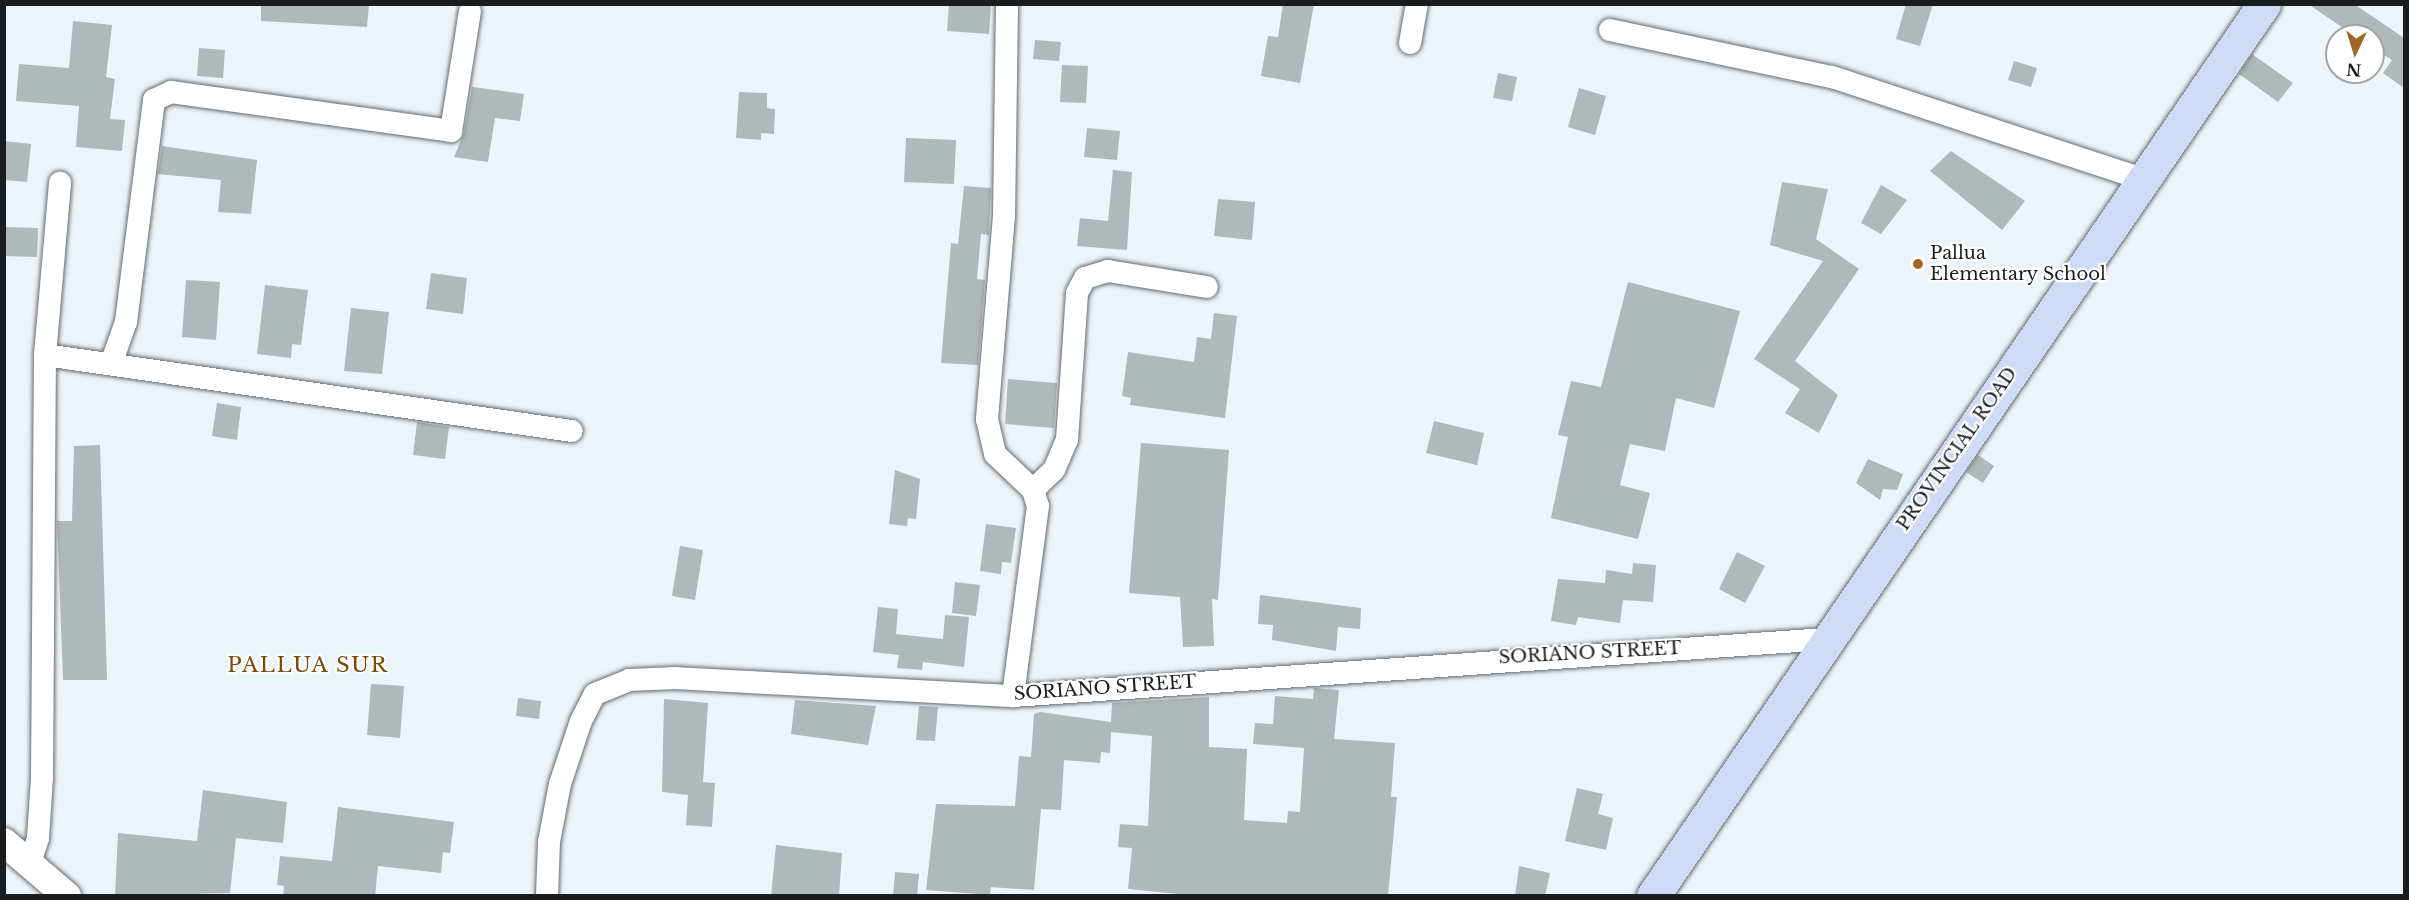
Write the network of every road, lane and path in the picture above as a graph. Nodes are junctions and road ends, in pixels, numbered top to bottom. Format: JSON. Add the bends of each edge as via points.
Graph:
{"nodes":[{"id":1,"x":1007,"y":4,"type":"edge"},
{"id":2,"x":1417,"y":4,"type":"edge"},
{"id":3,"x":2264,"y":4,"type":"edge"},
{"id":4,"x":470,"y":11,"type":"dead end"},
{"id":5,"x":1610,"y":30,"type":"dead end"},
{"id":6,"x":1410,"y":43,"type":"dead end"},
{"id":7,"x":2143,"y":179,"type":"junction"},
{"id":8,"x":60,"y":183,"type":"dead end"},
{"id":9,"x":1207,"y":287,"type":"dead end"},
{"id":10,"x":45,"y":355,"type":"junction"},
{"id":11,"x":112,"y":361,"type":"junction"},
{"id":12,"x":572,"y":431,"type":"dead end"},
{"id":13,"x":1033,"y":490,"type":"junction"},
{"id":14,"x":1826,"y":639,"type":"junction"},
{"id":15,"x":1013,"y":696,"type":"junction"},
{"id":16,"x":4,"y":842,"type":"edge"},
{"id":17,"x":30,"y":863,"type":"junction"},
{"id":18,"x":67,"y":896,"type":"edge"},
{"id":19,"x":547,"y":896,"type":"edge"},
{"id":20,"x":1653,"y":896,"type":"edge"}],
"edges":[{"from":1,"to":13,"type":"street","via":[[1004,216],[988,428],[1000,462]]},
{"from":2,"to":6,"type":"street"},
{"from":3,"to":7,"type":"main road","name":"PROVINCIAL ROAD"},
{"from":4,"to":11,"type":"street","via":[[451,130],[171,92],[154,100],[126,322]]},
{"from":5,"to":7,"type":"street","via":[[1832,77]]},
{"from":7,"to":14,"type":"main road","name":"PROVINCIAL ROAD"},
{"from":8,"to":10,"type":"street"},
{"from":9,"to":13,"type":"street","via":[[1108,271],[1085,278],[1077,293],[1067,440],[1054,470]]},
{"from":10,"to":11,"type":"street"},
{"from":10,"to":17,"type":"street","via":[[42,778],[38,838]]},
{"from":11,"to":12,"type":"street"},
{"from":13,"to":15,"type":"street","via":[[1036,529]]},
{"from":14,"to":15,"type":"street","name":"SORIANO STREET"},
{"from":14,"to":20,"type":"main road","name":"PROVINCIAL ROAD"},
{"from":15,"to":19,"type":"street","name":"SORIANO STREET","via":[[676,678],[629,680],[595,694],[560,784],[549,842]]},
{"from":16,"to":17,"type":"street"},
{"from":17,"to":18,"type":"street"}]}
